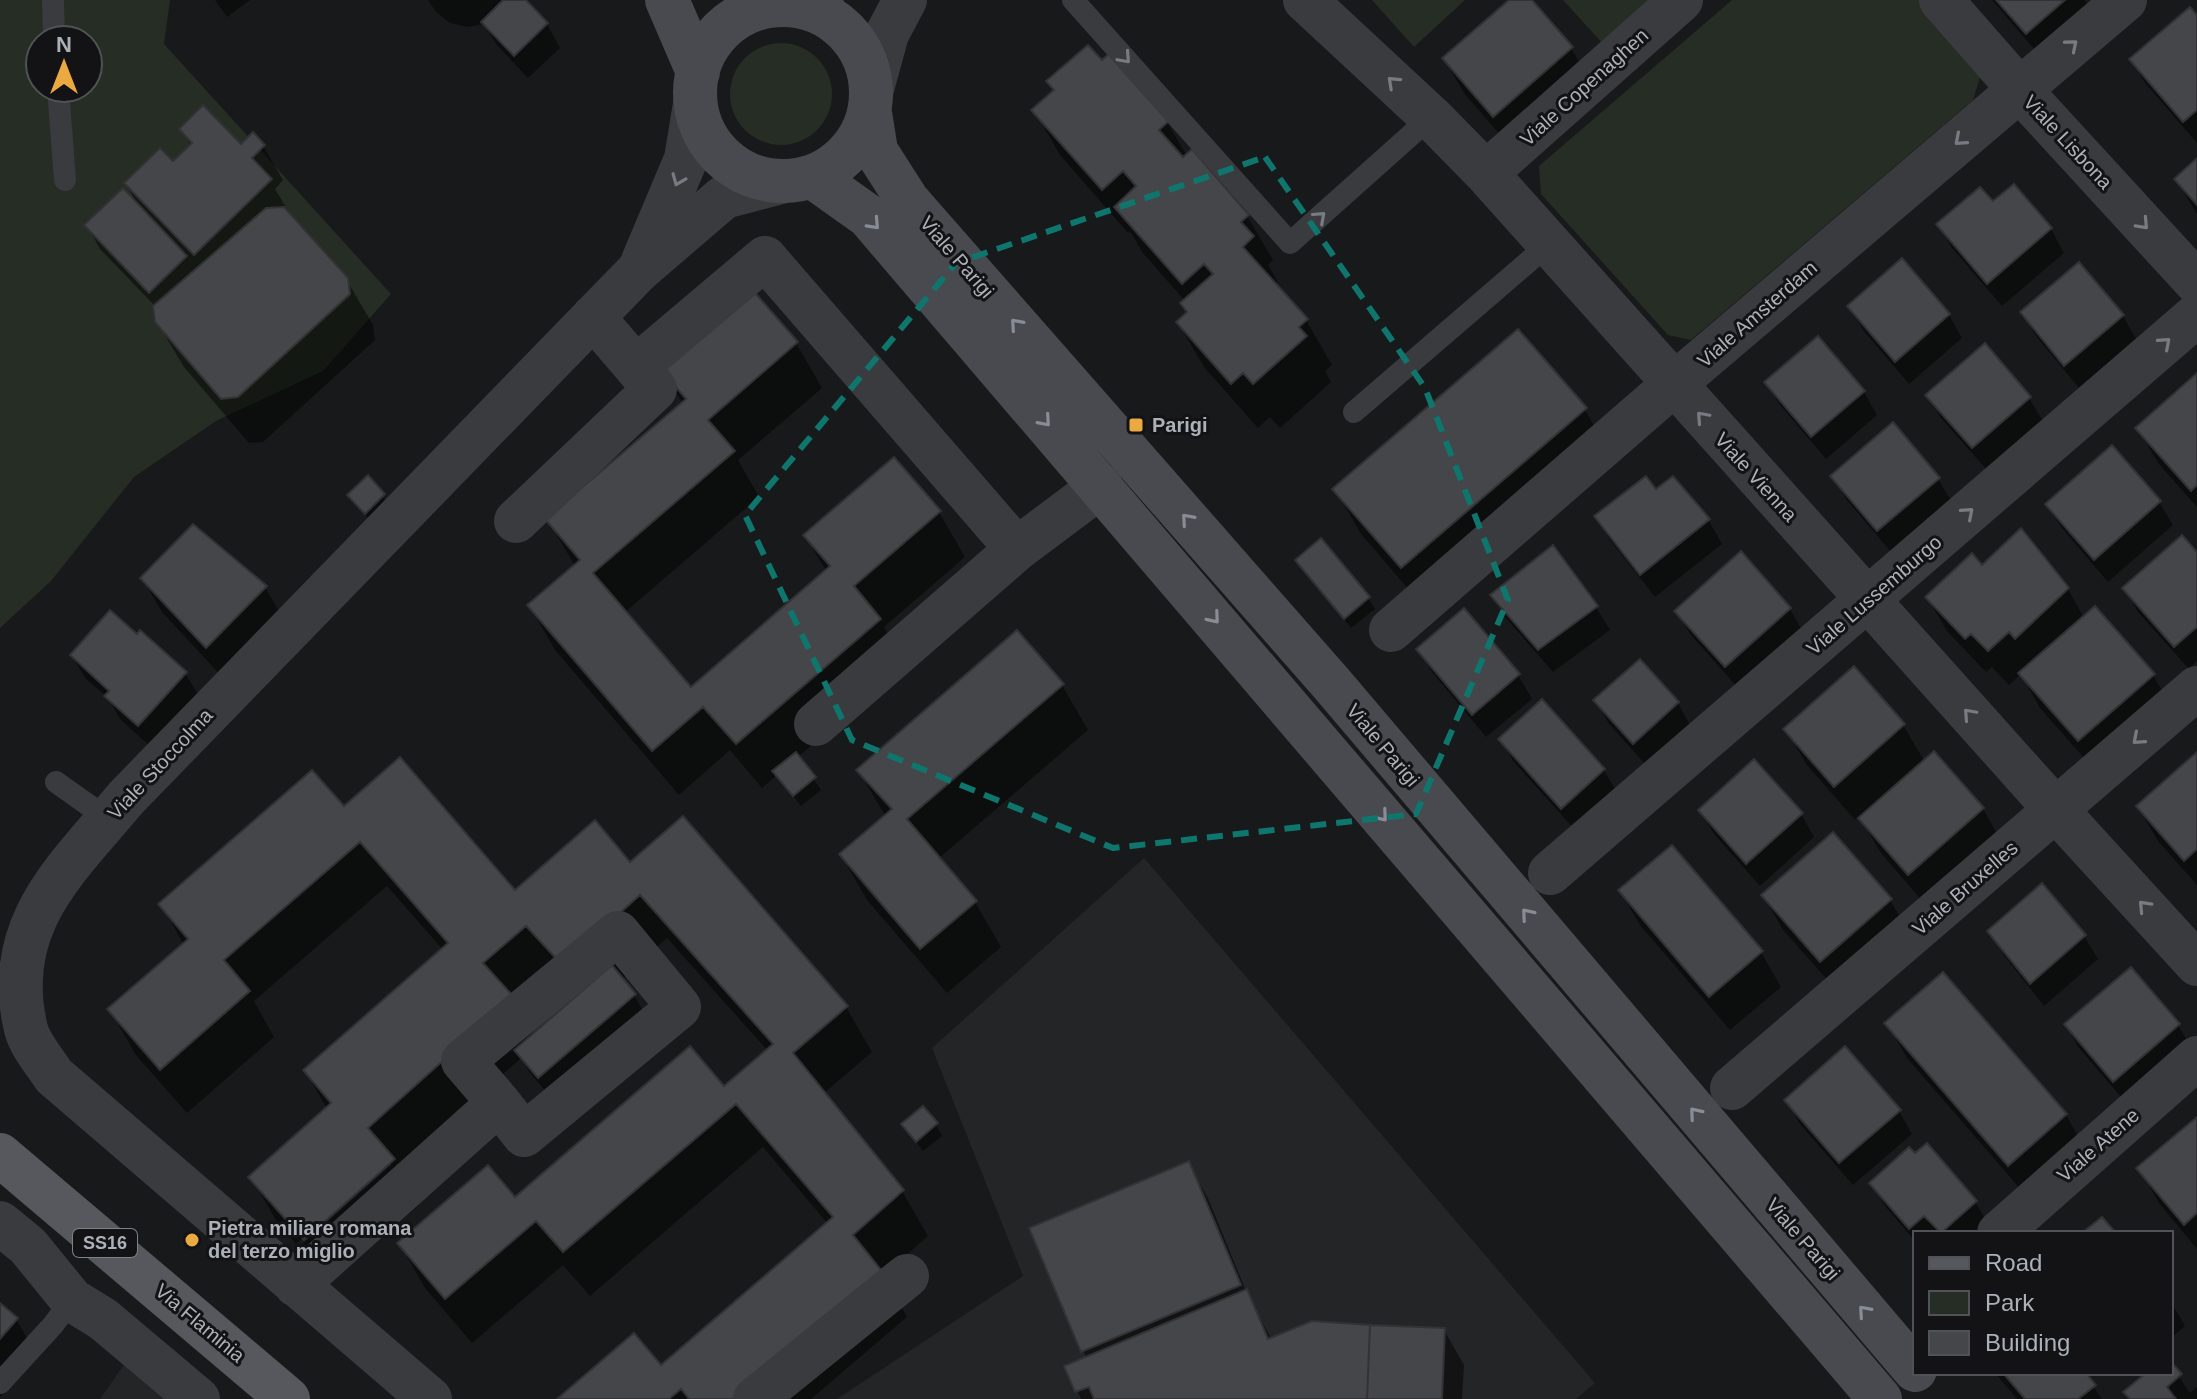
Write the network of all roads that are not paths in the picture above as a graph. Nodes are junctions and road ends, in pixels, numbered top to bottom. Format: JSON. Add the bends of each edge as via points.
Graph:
{"nodes":[{"id":1,"x":53,"y":0,"type":"edge"},
{"id":2,"x":667,"y":0,"type":"edge"},
{"id":3,"x":905,"y":0,"type":"edge"},
{"id":4,"x":1073,"y":0,"type":"edge"},
{"id":5,"x":1305,"y":0,"type":"edge"},
{"id":6,"x":1681,"y":0,"type":"edge"},
{"id":7,"x":1941,"y":0,"type":"edge"},
{"id":8,"x":2125,"y":0,"type":"edge"},
{"id":9,"x":793,"y":3,"type":"edge"},
{"id":10,"x":54,"y":24,"type":"edge"},
{"id":11,"x":696,"y":88,"type":"junction"},
{"id":12,"x":2019,"y":89,"type":"junction"},
{"id":13,"x":871,"y":101,"type":"junction"},
{"id":14,"x":59,"y":104,"type":"edge"},
{"id":15,"x":1431,"y":117,"type":"junction"},
{"id":16,"x":1486,"y":173,"type":"junction"},
{"id":17,"x":797,"y":179,"type":"junction"},
{"id":18,"x":65,"y":180,"type":"dead end"},
{"id":19,"x":1549,"y":244,"type":"junction"},
{"id":20,"x":639,"y":270,"type":"junction"},
{"id":21,"x":2197,"y":283,"type":"edge"},
{"id":22,"x":2197,"y":315,"type":"edge"},
{"id":23,"x":593,"y":317,"type":"junction"},
{"id":24,"x":636,"y":367,"type":"junction"},
{"id":25,"x":1673,"y":385,"type":"junction"},
{"id":26,"x":1354,"y":412,"type":"dead end"},
{"id":27,"x":1101,"y":486,"type":"junction"},
{"id":28,"x":516,"y":521,"type":"dead end"},
{"id":29,"x":1017,"y":549,"type":"junction"},
{"id":30,"x":1867,"y":600,"type":"junction"},
{"id":31,"x":1391,"y":630,"type":"dead end"},
{"id":32,"x":2197,"y":688,"type":"edge"},
{"id":33,"x":816,"y":724,"type":"dead end"},
{"id":34,"x":56,"y":782,"type":"dead end"},
{"id":35,"x":2056,"y":810,"type":"junction"},
{"id":36,"x":108,"y":819,"type":"junction"},
{"id":37,"x":1550,"y":873,"type":"dead end"},
{"id":38,"x":2197,"y":964,"type":"edge"},
{"id":39,"x":2197,"y":1058,"type":"edge"},
{"id":40,"x":1732,"y":1088,"type":"dead end"},
{"id":41,"x":499,"y":1103,"type":"junction"},
{"id":42,"x":0,"y":1155,"type":"edge"},
{"id":43,"x":0,"y":1223,"type":"edge"},
{"id":44,"x":2001,"y":1231,"type":"edge"},
{"id":45,"x":907,"y":1276,"type":"dead end"},
{"id":46,"x":296,"y":1285,"type":"junction"},
{"id":47,"x":72,"y":1300,"type":"junction"},
{"id":48,"x":210,"y":1331,"type":"junction"},
{"id":49,"x":1913,"y":1367,"type":"edge"},
{"id":50,"x":1919,"y":1375,"type":"edge"},
{"id":51,"x":0,"y":1383,"type":"edge"},
{"id":52,"x":183,"y":1387,"type":"edge"},
{"id":53,"x":288,"y":1399,"type":"edge"},
{"id":54,"x":430,"y":1399,"type":"edge"},
{"id":55,"x":755,"y":1399,"type":"edge"},
{"id":56,"x":1880,"y":1399,"type":"edge"},
{"id":57,"x":1940,"y":1399,"type":"edge"}],
"edges":[{"from":1,"to":10,"type":"lane"},
{"from":2,"to":11,"type":"main road"},
{"from":3,"to":13,"type":"street","via":[[887,34]]},
{"from":4,"to":15,"type":"lane","one_way":true,"via":[[1290,243]]},
{"from":15,"to":5,"type":"street","name":"Viale Vienna","one_way":true},
{"from":6,"to":16,"type":"street","name":"Viale Copenaghen"},
{"from":7,"to":12,"type":"street","name":"Viale Lisbona"},
{"from":12,"to":8,"type":"street","name":"Viale Amsterdam","one_way":true},
{"from":9,"to":11,"type":"main road","via":[[750,11],[729,23],[701,59]]},
{"from":9,"to":13,"type":"main road","via":[[842,27],[857,45],[867,66]]},
{"from":11,"to":17,"type":"main road","via":[[701,126],[713,149],[756,177]]},
{"from":11,"to":20,"type":"street","name":"Viale Stoccolma","one_way":true,"via":[[686,159]]},
{"from":12,"to":21,"type":"street","name":"Viale Lisbona","one_way":true},
{"from":12,"to":25,"type":"street","name":"Viale Amsterdam","one_way":true},
{"from":13,"to":17,"type":"main road","via":[[861,136],[849,153],[832,167]]},
{"from":49,"to":13,"type":"main road","name":"Viale Parigi","one_way":true,"via":[[1331,683],[908,201],[876,151]]},
{"from":14,"to":18,"type":"lane"},
{"from":15,"to":16,"type":"street","name":"Viale Vienna"},
{"from":16,"to":19,"type":"street","name":"Viale Vienna"},
{"from":17,"to":20,"type":"street","name":"Viale Stoccolma","via":[[724,197]]},
{"from":17,"to":27,"type":"main road","name":"Viale Parigi","one_way":true,"via":[[868,216]]},
{"from":19,"to":25,"type":"street","name":"Viale Vienna"},
{"from":19,"to":26,"type":"lane"},
{"from":20,"to":23,"type":"street","name":"Viale Stoccolma"},
{"from":30,"to":22,"type":"street","name":"Viale Lussemburgo","one_way":true},
{"from":23,"to":24,"type":"street"},
{"from":23,"to":36,"type":"street","name":"Viale Stoccolma"},
{"from":24,"to":28,"type":"street","via":[[655,389]]},
{"from":24,"to":29,"type":"street","via":[[765,258]]},
{"from":30,"to":25,"type":"street","name":"Viale Vienna","one_way":true},
{"from":25,"to":31,"type":"street","name":"Viale Amsterdam"},
{"from":27,"to":29,"type":"street"},
{"from":27,"to":56,"type":"main road","name":"Viale Parigi","one_way":true},
{"from":29,"to":33,"type":"street"},
{"from":35,"to":30,"type":"street","name":"Viale Vienna","one_way":true},
{"from":30,"to":37,"type":"street","name":"Viale Lussemburgo"},
{"from":32,"to":35,"type":"street","name":"Viale Bruxelles","one_way":true},
{"from":34,"to":36,"type":"lane"},
{"from":38,"to":35,"type":"street","name":"Viale Vienna","one_way":true},
{"from":35,"to":40,"type":"street","name":"Viale Bruxelles"},
{"from":36,"to":46,"type":"street","name":"Viale Stoccolma","via":[[35,913],[19,972],[27,1031],[54,1076]]},
{"from":39,"to":44,"type":"street","name":"Viale Atene"},
{"from":41,"to":41,"type":"street","via":[[524,1135],[679,1007],[618,933],[463,1061]]},
{"from":41,"to":46,"type":"street"},
{"from":42,"to":48,"type":"main road","name":"Via Flaminia","number":"SS16"},
{"from":43,"to":47,"type":"street","via":[[28,1246]]},
{"from":45,"to":55,"type":"street"},
{"from":46,"to":54,"type":"street","name":"Viale Stoccolma"},
{"from":47,"to":51,"type":"lane"},
{"from":47,"to":52,"type":"street","via":[[103,1319]]},
{"from":48,"to":52,"type":"street"},
{"from":48,"to":53,"type":"main road","name":"Via Flaminia","number":"SS16"},
{"from":50,"to":57,"type":"main road","name":"Viale Parigi"}]}
